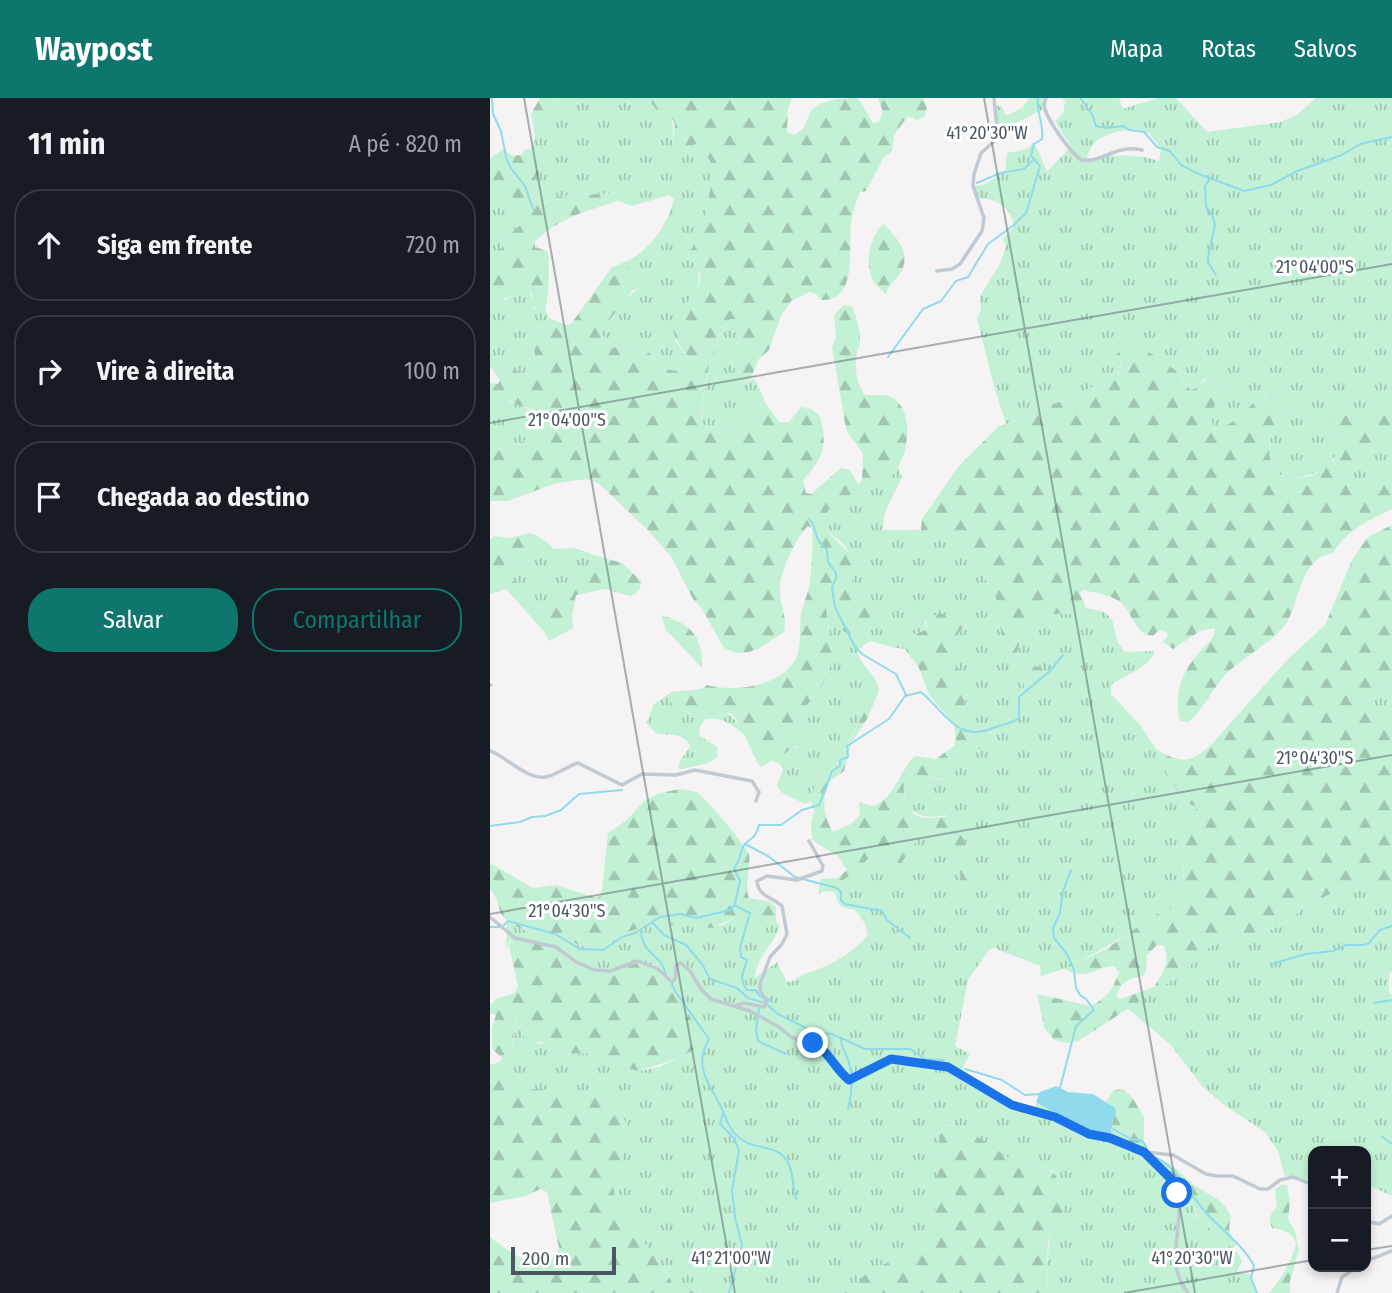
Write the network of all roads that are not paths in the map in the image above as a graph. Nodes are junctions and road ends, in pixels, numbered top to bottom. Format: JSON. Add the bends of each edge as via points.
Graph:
{"nodes":[{"id":1,"x":994,"y":98,"type":"edge"},
{"id":2,"x":1046,"y":98,"type":"edge"},
{"id":3,"x":1142,"y":150,"type":"dead end"},
{"id":4,"x":937,"y":271,"type":"dead end"},
{"id":5,"x":490,"y":751,"type":"edge"},
{"id":6,"x":756,"y":801,"type":"dead end"},
{"id":7,"x":809,"y":841,"type":"dead end"},
{"id":8,"x":490,"y":918,"type":"edge"},
{"id":9,"x":735,"y":1006,"type":"junction"},
{"id":10,"x":1144,"y":1152,"type":"junction"},
{"id":11,"x":1308,"y":1183,"type":"edge"},
{"id":12,"x":1392,"y":1216,"type":"edge"},
{"id":13,"x":1371,"y":1222,"type":"edge"},
{"id":14,"x":1392,"y":1251,"type":"edge"},
{"id":15,"x":1371,"y":1259,"type":"edge"},
{"id":16,"x":1350,"y":1272,"type":"edge"},
{"id":17,"x":1188,"y":1293,"type":"edge"},
{"id":18,"x":1337,"y":1293,"type":"edge"}],
"edges":[{"from":1,"to":4,"type":"street","via":[[998,138],[981,153],[972,181],[983,226],[960,264]]},
{"from":2,"to":3,"type":"street","via":[[1046,112],[1082,160],[1124,149]]},
{"from":5,"to":6,"type":"street","via":[[541,777],[579,763],[622,785],[642,774],[676,775],[695,770],[741,778],[756,784]]},
{"from":7,"to":9,"type":"street","via":[[822,871],[797,880],[767,876],[757,881],[763,894],[782,906],[787,934],[768,960],[760,984],[765,1006]]},
{"from":8,"to":9,"type":"street","via":[[515,938],[556,947],[576,962],[603,972],[638,961],[672,982],[677,964],[683,964],[711,999]]},
{"from":9,"to":10,"type":"street","via":[[823,1049],[849,1080],[891,1059],[948,1067],[1012,1105]]},
{"from":10,"to":11,"type":"street","via":[[1173,1155],[1206,1174],[1233,1176],[1260,1189],[1293,1177]]},
{"from":10,"to":17,"type":"street","via":[[1174,1186],[1179,1211],[1174,1255],[1179,1279]]},
{"from":12,"to":13,"type":"street","via":[[1379,1224]]},
{"from":14,"to":15,"type":"street"},
{"from":16,"to":18,"type":"street","via":[[1342,1277]]}]}
